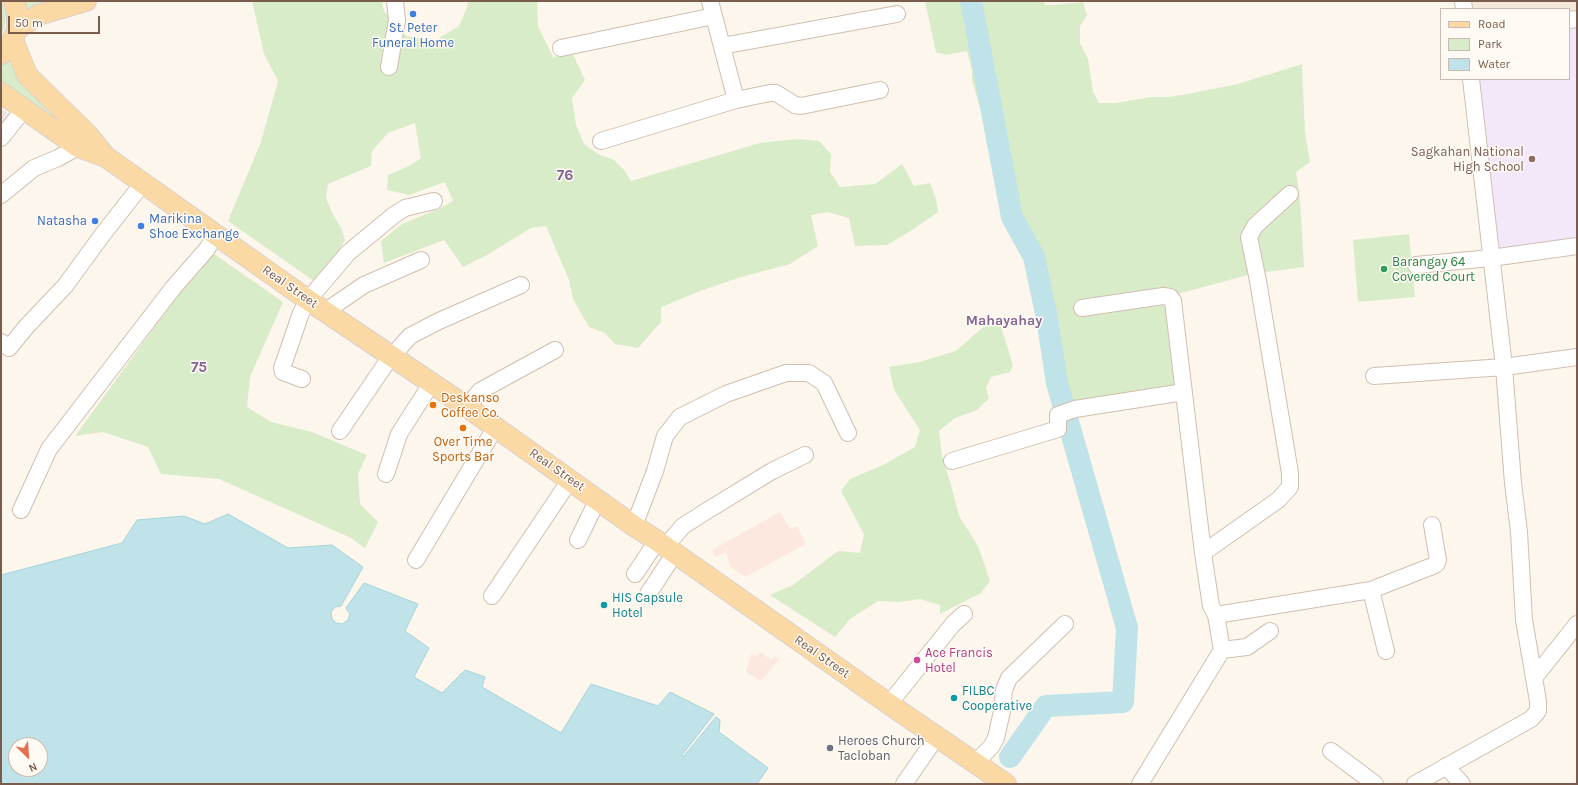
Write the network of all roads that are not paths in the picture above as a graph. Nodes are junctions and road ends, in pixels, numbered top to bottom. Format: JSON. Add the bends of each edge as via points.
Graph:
{"nodes":[{"id":1,"x":14,"y":1,"type":"edge"},
{"id":2,"x":86,"y":1,"type":"edge"},
{"id":3,"x":395,"y":1,"type":"edge"},
{"id":4,"x":712,"y":8,"type":"edge"},
{"id":5,"x":897,"y":14,"type":"dead end"},
{"id":6,"x":10,"y":41,"type":"edge"},
{"id":7,"x":722,"y":46,"type":"junction"},
{"id":8,"x":561,"y":48,"type":"dead end"},
{"id":9,"x":389,"y":67,"type":"dead end"},
{"id":10,"x":1471,"y":80,"type":"edge"},
{"id":11,"x":880,"y":90,"type":"dead end"},
{"id":12,"x":1,"y":93,"type":"edge"},
{"id":13,"x":736,"y":100,"type":"junction"},
{"id":14,"x":24,"y":109,"type":"junction"},
{"id":15,"x":1,"y":138,"type":"edge"},
{"id":16,"x":601,"y":141,"type":"dead end"},
{"id":17,"x":78,"y":147,"type":"junction"},
{"id":18,"x":106,"y":157,"type":"junction"},
{"id":19,"x":143,"y":183,"type":"junction"},
{"id":20,"x":1290,"y":194,"type":"dead end"},
{"id":21,"x":1,"y":195,"type":"edge"},
{"id":22,"x":434,"y":201,"type":"dead end"},
{"id":23,"x":216,"y":235,"type":"junction"},
{"id":24,"x":1577,"y":246,"type":"edge"},
{"id":25,"x":1491,"y":258,"type":"junction"},
{"id":26,"x":421,"y":260,"type":"dead end"},
{"id":27,"x":1416,"y":265,"type":"dead end"},
{"id":28,"x":521,"y":285,"type":"dead end"},
{"id":29,"x":308,"y":300,"type":"junction"},
{"id":30,"x":1082,"y":308,"type":"dead end"},
{"id":31,"x":326,"y":312,"type":"junction"},
{"id":32,"x":4,"y":349,"type":"edge"},
{"id":33,"x":555,"y":350,"type":"dead end"},
{"id":34,"x":392,"y":357,"type":"junction"},
{"id":35,"x":1577,"y":357,"type":"edge"},
{"id":36,"x":1504,"y":367,"type":"junction"},
{"id":37,"x":1374,"y":376,"type":"dead end"},
{"id":38,"x":302,"y":379,"type":"dead end"},
{"id":39,"x":431,"y":384,"type":"junction"},
{"id":40,"x":1184,"y":392,"type":"junction"},
{"id":41,"x":467,"y":407,"type":"junction"},
{"id":42,"x":495,"y":428,"type":"junction"},
{"id":43,"x":340,"y":431,"type":"dead end"},
{"id":44,"x":848,"y":433,"type":"dead end"},
{"id":45,"x":805,"y":455,"type":"dead end"},
{"id":46,"x":952,"y":460,"type":"dead end"},
{"id":47,"x":386,"y":474,"type":"dead end"},
{"id":48,"x":570,"y":480,"type":"junction"},
{"id":49,"x":598,"y":499,"type":"junction"},
{"id":50,"x":21,"y":510,"type":"dead end"},
{"id":51,"x":1432,"y":525,"type":"dead end"},
{"id":52,"x":634,"y":526,"type":"junction"},
{"id":53,"x":578,"y":540,"type":"dead end"},
{"id":54,"x":665,"y":546,"type":"junction"},
{"id":55,"x":1203,"y":553,"type":"junction"},
{"id":56,"x":416,"y":560,"type":"dead end"},
{"id":57,"x":635,"y":574,"type":"dead end"},
{"id":58,"x":1371,"y":590,"type":"junction"},
{"id":59,"x":648,"y":594,"type":"dead end"},
{"id":60,"x":492,"y":596,"type":"dead end"},
{"id":61,"x":964,"y":614,"type":"dead end"},
{"id":62,"x":1216,"y":615,"type":"junction"},
{"id":63,"x":1065,"y":624,"type":"dead end"},
{"id":64,"x":1577,"y":624,"type":"edge"},
{"id":65,"x":1270,"y":631,"type":"dead end"},
{"id":66,"x":1222,"y":650,"type":"junction"},
{"id":67,"x":1386,"y":651,"type":"dead end"},
{"id":68,"x":1534,"y":678,"type":"junction"},
{"id":69,"x":889,"y":704,"type":"junction"},
{"id":70,"x":937,"y":736,"type":"junction"},
{"id":71,"x":1330,"y":751,"type":"dead end"},
{"id":72,"x":976,"y":762,"type":"junction"},
{"id":73,"x":1446,"y":766,"type":"junction"},
{"id":74,"x":904,"y":784,"type":"edge"},
{"id":75,"x":1006,"y":784,"type":"edge"},
{"id":76,"x":1140,"y":784,"type":"edge"},
{"id":77,"x":1375,"y":784,"type":"edge"},
{"id":78,"x":1415,"y":784,"type":"edge"},
{"id":79,"x":1462,"y":784,"type":"edge"}],
"edges":[{"from":1,"to":6,"type":"main road","name":"Real Street","via":[[17,12]]},
{"from":2,"to":6,"type":"main road","via":[[38,15]]},
{"from":3,"to":9,"type":"street","via":[[397,20]]},
{"from":4,"to":7,"type":"street"},
{"from":4,"to":8,"type":"street"},
{"from":5,"to":7,"type":"street"},
{"from":6,"to":18,"type":"main road","name":"Real Street","via":[[27,75],[88,135]]},
{"from":7,"to":13,"type":"street"},
{"from":10,"to":25,"type":"street"},
{"from":11,"to":13,"type":"street","via":[[801,106],[776,93]]},
{"from":12,"to":14,"type":"main road","name":"Real Street"},
{"from":13,"to":16,"type":"street"},
{"from":14,"to":15,"type":"street"},
{"from":14,"to":17,"type":"main road","name":"Real Street"},
{"from":17,"to":18,"type":"main road","name":"Real Street"},
{"from":17,"to":21,"type":"street","via":[[34,168]]},
{"from":18,"to":19,"type":"main road","name":"Real Street"},
{"from":19,"to":23,"type":"main road","name":"Real Street"},
{"from":19,"to":32,"type":"street","via":[[65,286]]},
{"from":20,"to":55,"type":"street","via":[[1254,226],[1249,237],[1290,487],[1278,500]]},
{"from":22,"to":29,"type":"street","via":[[405,208],[394,215],[348,253]]},
{"from":23,"to":29,"type":"main road","name":"Real Street"},
{"from":23,"to":50,"type":"street","via":[[48,449]]},
{"from":24,"to":25,"type":"street"},
{"from":25,"to":27,"type":"street"},
{"from":25,"to":36,"type":"street"},
{"from":26,"to":31,"type":"street","via":[[364,285]]},
{"from":28,"to":34,"type":"street","via":[[439,320],[410,336]]},
{"from":29,"to":31,"type":"main road","name":"Real Street"},
{"from":29,"to":38,"type":"street","via":[[282,368],[283,372]]},
{"from":30,"to":40,"type":"street","via":[[1170,297]]},
{"from":31,"to":34,"type":"main road","name":"Real Street"},
{"from":33,"to":41,"type":"street","via":[[480,391]]},
{"from":34,"to":39,"type":"main road","name":"Real Street"},
{"from":34,"to":43,"type":"street"},
{"from":35,"to":36,"type":"street"},
{"from":36,"to":37,"type":"street"},
{"from":36,"to":68,"type":"street","via":[[1524,620]]},
{"from":39,"to":41,"type":"main road","name":"Real Street"},
{"from":39,"to":47,"type":"street","via":[[399,434]]},
{"from":40,"to":46,"type":"street","via":[[1075,409],[1058,415],[1058,429]]},
{"from":40,"to":55,"type":"street"},
{"from":41,"to":42,"type":"main road","name":"Real Street"},
{"from":42,"to":48,"type":"main road","name":"Real Street"},
{"from":42,"to":56,"type":"street"},
{"from":44,"to":52,"type":"street","via":[[824,383],[809,373],[786,373],[726,394],[680,417],[664,436],[655,471]]},
{"from":45,"to":54,"type":"street","via":[[683,526]]},
{"from":48,"to":49,"type":"main road","name":"Real Street"},
{"from":48,"to":60,"type":"street"},
{"from":49,"to":52,"type":"main road","name":"Real Street"},
{"from":49,"to":53,"type":"street"},
{"from":51,"to":58,"type":"street","via":[[1437,563]]},
{"from":52,"to":54,"type":"main road","name":"Real Street"},
{"from":54,"to":57,"type":"street","via":[[653,547]]},
{"from":54,"to":59,"type":"street"},
{"from":54,"to":69,"type":"main road","name":"Real Street"},
{"from":55,"to":62,"type":"street","via":[[1211,606]]},
{"from":58,"to":62,"type":"street"},
{"from":58,"to":67,"type":"street"},
{"from":61,"to":69,"type":"street","via":[[953,624]]},
{"from":62,"to":66,"type":"street"},
{"from":63,"to":72,"type":"street","via":[[1009,678],[1004,690],[996,738]]},
{"from":64,"to":68,"type":"street"},
{"from":65,"to":66,"type":"street","via":[[1247,647]]},
{"from":66,"to":76,"type":"street"},
{"from":68,"to":73,"type":"street","via":[[1538,711],[1531,719]]},
{"from":69,"to":70,"type":"main road","name":"Real Street"},
{"from":70,"to":72,"type":"main road","name":"Real Street"},
{"from":70,"to":74,"type":"street"},
{"from":71,"to":77,"type":"street"},
{"from":72,"to":75,"type":"main road","name":"Real Street"},
{"from":73,"to":78,"type":"street"},
{"from":73,"to":79,"type":"street"}]}
